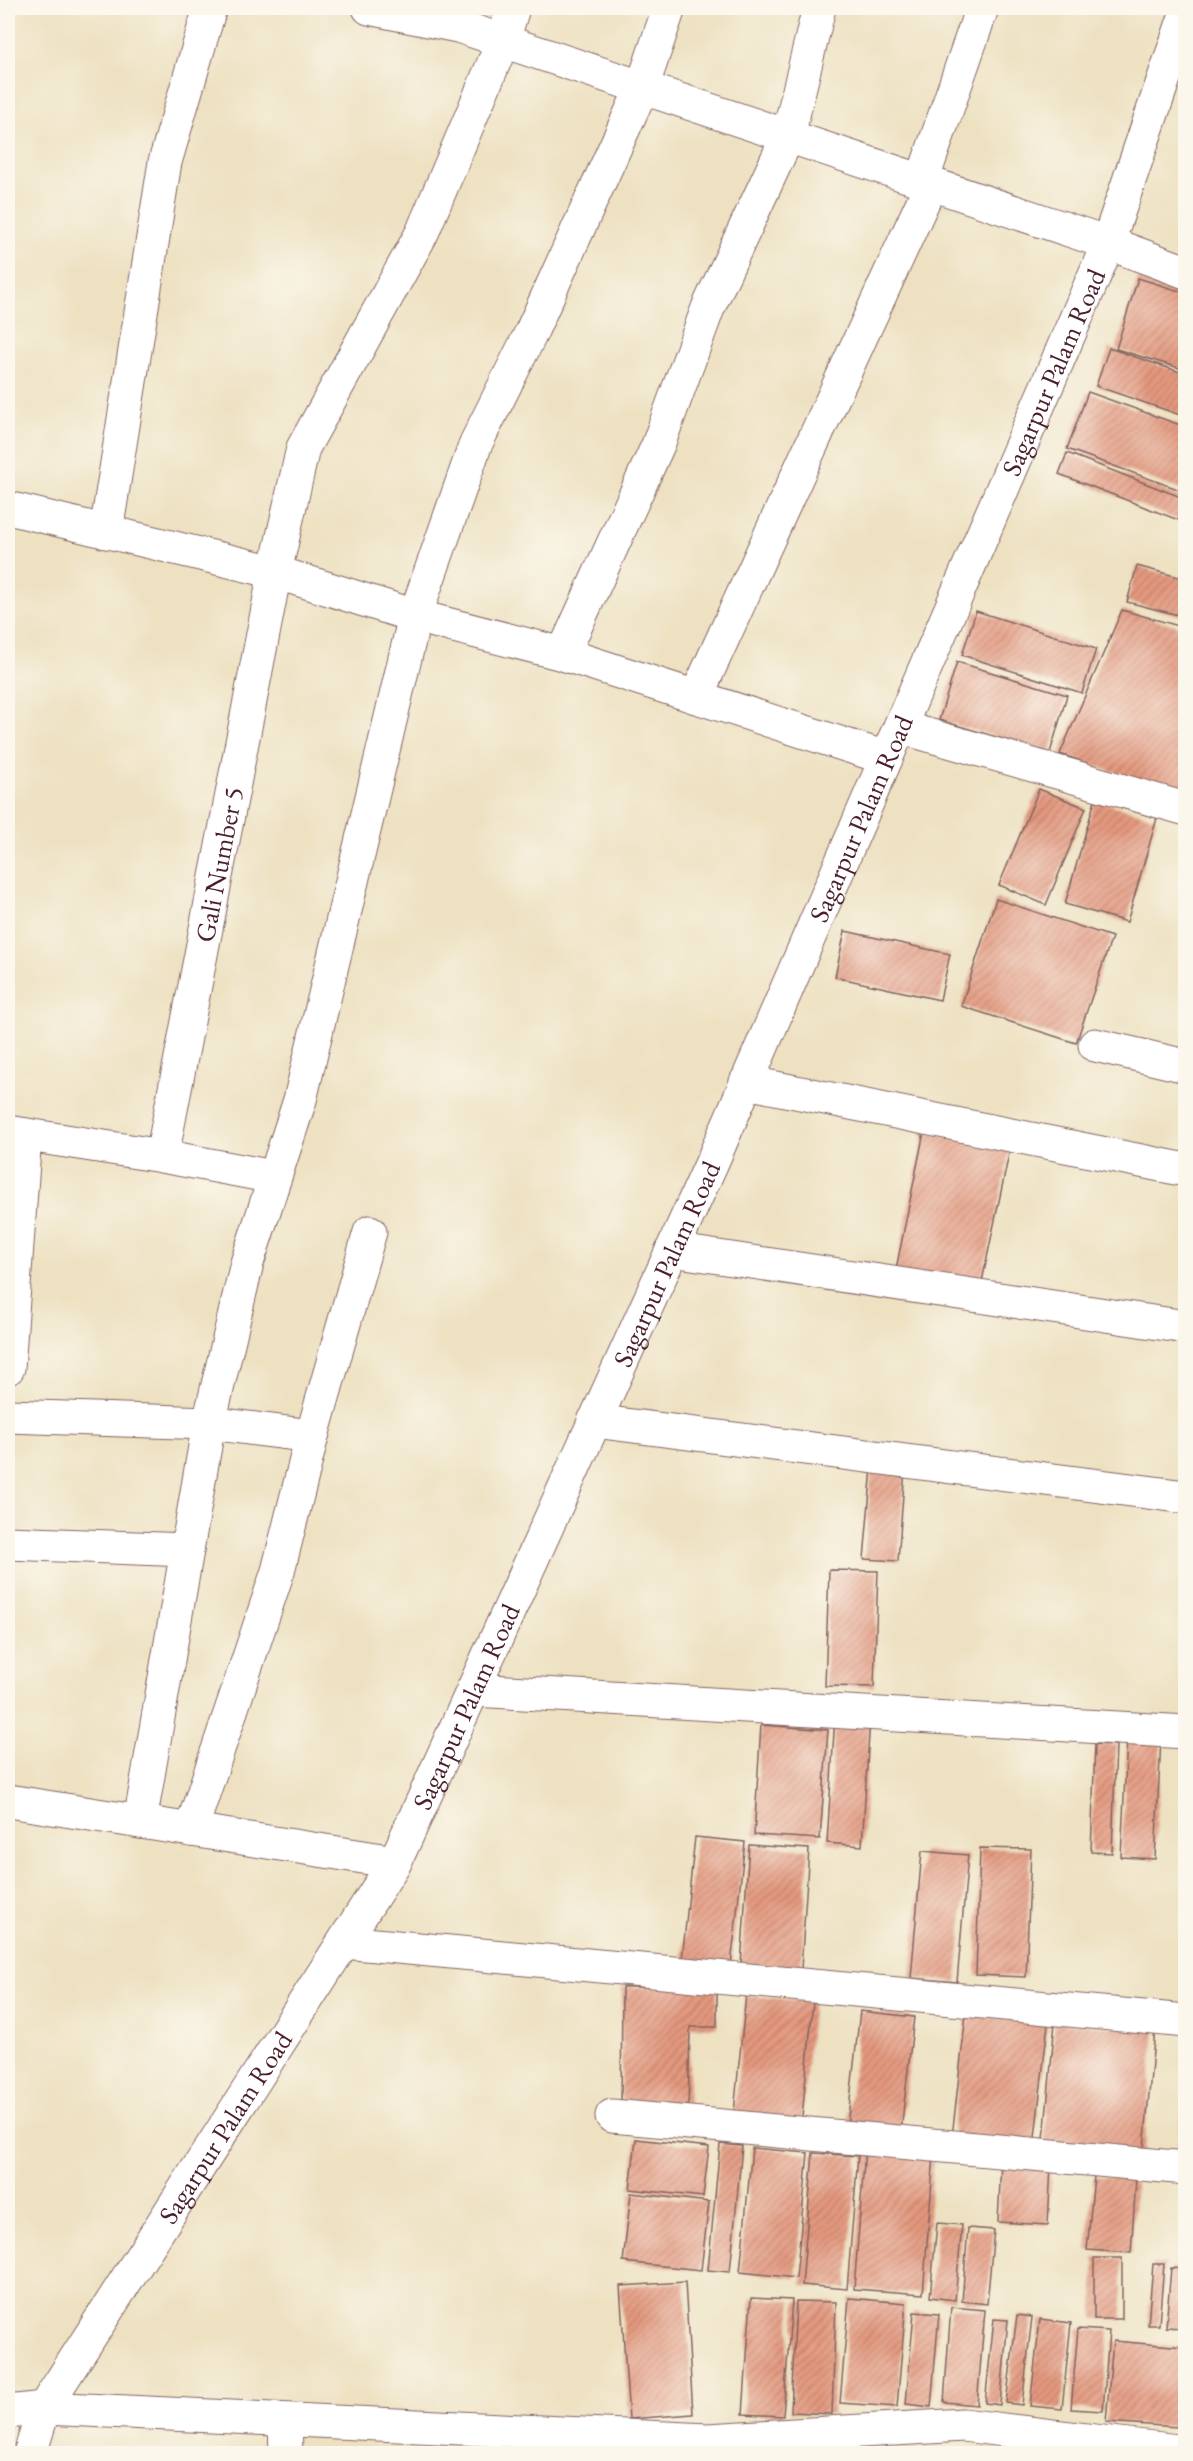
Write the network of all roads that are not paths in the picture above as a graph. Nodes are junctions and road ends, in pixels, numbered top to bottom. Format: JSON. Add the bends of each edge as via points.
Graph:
{"nodes":[{"id":1,"x":210,"y":8,"type":"edge"},
{"id":2,"x":369,"y":8,"type":"edge"},
{"id":3,"x":513,"y":8,"type":"edge"},
{"id":4,"x":669,"y":8,"type":"edge"},
{"id":5,"x":819,"y":8,"type":"edge"},
{"id":6,"x":982,"y":8,"type":"edge"},
{"id":7,"x":1185,"y":14,"type":"edge"},
{"id":8,"x":502,"y":41,"type":"junction"},
{"id":9,"x":642,"y":88,"type":"junction"},
{"id":10,"x":788,"y":136,"type":"junction"},
{"id":11,"x":926,"y":182,"type":"junction"},
{"id":12,"x":1108,"y":243,"type":"junction"},
{"id":13,"x":1185,"y":272,"type":"edge"},
{"id":14,"x":8,"y":508,"type":"edge"},
{"id":15,"x":106,"y":532,"type":"junction"},
{"id":16,"x":275,"y":572,"type":"junction"},
{"id":17,"x":415,"y":616,"type":"junction"},
{"id":18,"x":563,"y":654,"type":"junction"},
{"id":19,"x":696,"y":697,"type":"junction"},
{"id":20,"x":900,"y":727,"type":"junction"},
{"id":21,"x":886,"y":758,"type":"junction"},
{"id":22,"x":1185,"y":808,"type":"edge"},
{"id":23,"x":1095,"y":1045,"type":"dead end"},
{"id":24,"x":1185,"y":1066,"type":"edge"},
{"id":25,"x":746,"y":1082,"type":"junction"},
{"id":26,"x":16,"y":1134,"type":"edge"},
{"id":27,"x":162,"y":1156,"type":"junction"},
{"id":28,"x":1185,"y":1170,"type":"edge"},
{"id":29,"x":274,"y":1178,"type":"junction"},
{"id":30,"x":369,"y":1232,"type":"dead end"},
{"id":31,"x":672,"y":1250,"type":"junction"},
{"id":32,"x":1185,"y":1327,"type":"edge"},
{"id":33,"x":8,"y":1368,"type":"edge"},
{"id":34,"x":8,"y":1416,"type":"edge"},
{"id":35,"x":594,"y":1421,"type":"junction"},
{"id":36,"x":209,"y":1423,"type":"junction"},
{"id":37,"x":312,"y":1436,"type":"junction"},
{"id":38,"x":1185,"y":1497,"type":"edge"},
{"id":39,"x":8,"y":1543,"type":"edge"},
{"id":40,"x":187,"y":1550,"type":"junction"},
{"id":41,"x":472,"y":1690,"type":"junction"},
{"id":42,"x":1185,"y":1732,"type":"edge"},
{"id":43,"x":8,"y":1801,"type":"edge"},
{"id":44,"x":140,"y":1822,"type":"junction"},
{"id":45,"x":191,"y":1830,"type":"junction"},
{"id":46,"x":395,"y":1862,"type":"junction"},
{"id":47,"x":344,"y":1942,"type":"junction"},
{"id":48,"x":1185,"y":2021,"type":"edge"},
{"id":49,"x":612,"y":2116,"type":"dead end"},
{"id":50,"x":1185,"y":2168,"type":"edge"},
{"id":51,"x":44,"y":2408,"type":"junction"},
{"id":52,"x":8,"y":2412,"type":"edge"},
{"id":53,"x":285,"y":2420,"type":"junction"},
{"id":54,"x":1007,"y":2442,"type":"edge"},
{"id":55,"x":637,"y":2445,"type":"edge"},
{"id":56,"x":754,"y":2446,"type":"edge"},
{"id":57,"x":1185,"y":2452,"type":"edge"},
{"id":58,"x":30,"y":2454,"type":"edge"},
{"id":59,"x":286,"y":2454,"type":"edge"}],
"edges":[{"from":1,"to":15,"type":"street","via":[[165,162]]},
{"from":2,"to":8,"type":"street","via":[[458,26]]},
{"from":3,"to":8,"type":"street","name":"Gali Number 5"},
{"from":4,"to":9,"type":"street"},
{"from":5,"to":10,"type":"street"},
{"from":6,"to":11,"type":"street"},
{"from":7,"to":12,"type":"street","name":"Sagarpur Palam Road"},
{"from":8,"to":9,"type":"street"},
{"from":8,"to":16,"type":"street","name":"Gali Number 5","via":[[422,233],[303,448]]},
{"from":9,"to":10,"type":"street"},
{"from":9,"to":17,"type":"street","via":[[530,335],[476,443]]},
{"from":10,"to":11,"type":"street"},
{"from":10,"to":18,"type":"street","via":[[708,308],[658,445]]},
{"from":11,"to":12,"type":"street"},
{"from":11,"to":19,"type":"street"},
{"from":12,"to":13,"type":"street"},
{"from":12,"to":20,"type":"street","name":"Sagarpur Palam Road"},
{"from":14,"to":15,"type":"street"},
{"from":15,"to":16,"type":"street"},
{"from":16,"to":17,"type":"street"},
{"from":16,"to":27,"type":"street","name":"Gali Number 5"},
{"from":17,"to":18,"type":"street"},
{"from":17,"to":29,"type":"street","via":[[300,1100]]},
{"from":18,"to":19,"type":"street"},
{"from":19,"to":21,"type":"street"},
{"from":20,"to":21,"type":"street","name":"Sagarpur Palam Road"},
{"from":20,"to":22,"type":"street"},
{"from":21,"to":25,"type":"street","name":"Sagarpur Palam Road"},
{"from":23,"to":24,"type":"street"},
{"from":25,"to":28,"type":"street"},
{"from":25,"to":31,"type":"street","name":"Sagarpur Palam Road"},
{"from":26,"to":27,"type":"street"},
{"from":26,"to":33,"type":"street"},
{"from":27,"to":29,"type":"street"},
{"from":29,"to":36,"type":"street","via":[[247,1263]]},
{"from":30,"to":37,"type":"street"},
{"from":31,"to":32,"type":"street"},
{"from":31,"to":35,"type":"street","name":"Sagarpur Palam Road"},
{"from":34,"to":36,"type":"street"},
{"from":35,"to":38,"type":"street"},
{"from":35,"to":41,"type":"street","name":"Sagarpur Palam Road"},
{"from":36,"to":37,"type":"street"},
{"from":36,"to":40,"type":"street"},
{"from":37,"to":45,"type":"street","via":[[278,1571]]},
{"from":39,"to":40,"type":"street"},
{"from":40,"to":44,"type":"street"},
{"from":41,"to":42,"type":"street"},
{"from":41,"to":46,"type":"street","name":"Sagarpur Palam Road"},
{"from":43,"to":44,"type":"street"},
{"from":44,"to":45,"type":"street"},
{"from":45,"to":46,"type":"street"},
{"from":46,"to":47,"type":"street","name":"Sagarpur Palam Road"},
{"from":47,"to":48,"type":"street"},
{"from":47,"to":51,"type":"street","name":"Sagarpur Palam Road"},
{"from":49,"to":50,"type":"street"},
{"from":51,"to":52,"type":"street"},
{"from":51,"to":53,"type":"street"},
{"from":51,"to":58,"type":"street","name":"Sagarpur Palam Road"},
{"from":53,"to":55,"type":"street"},
{"from":53,"to":59,"type":"street"},
{"from":54,"to":56,"type":"street","via":[[963,2425]]},
{"from":54,"to":57,"type":"street"},
{"from":55,"to":56,"type":"street","via":[[708,2440]]}]}
